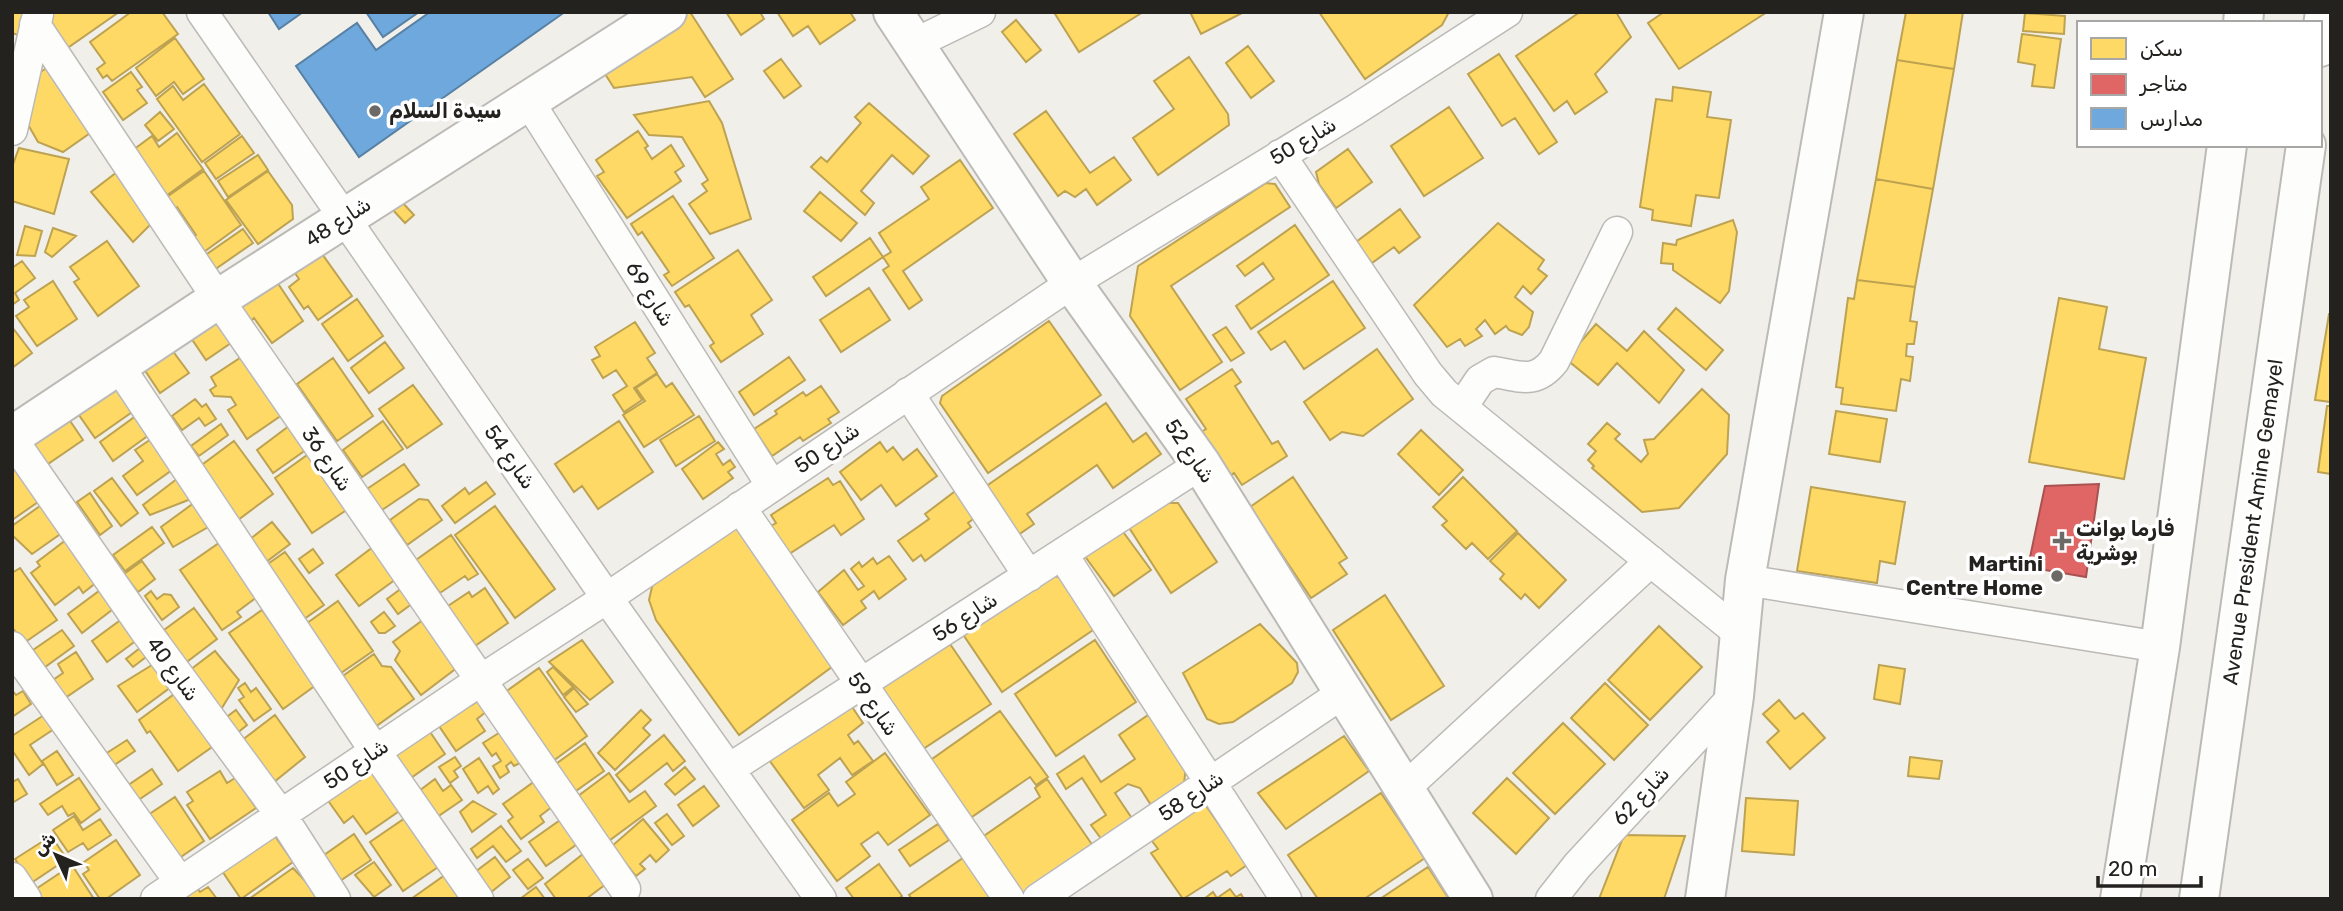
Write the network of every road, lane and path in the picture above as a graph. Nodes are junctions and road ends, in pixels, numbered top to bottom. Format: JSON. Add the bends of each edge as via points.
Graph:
{"nodes":[{"id":1,"x":202,"y":12,"type":"edge"},
{"id":2,"x":667,"y":12,"type":"edge"},
{"id":3,"x":893,"y":12,"type":"edge"},
{"id":4,"x":980,"y":12,"type":"edge"},
{"id":5,"x":1844,"y":12,"type":"edge"},
{"id":6,"x":2325,"y":12,"type":"edge"},
{"id":7,"x":1499,"y":14,"type":"edge"},
{"id":8,"x":37,"y":19,"type":"edge"},
{"id":9,"x":2322,"y":33,"type":"edge"},
{"id":10,"x":914,"y":44,"type":"junction"},
{"id":11,"x":529,"y":102,"type":"junction"},
{"id":12,"x":13,"y":123,"type":"edge"},
{"id":13,"x":2227,"y":147,"type":"edge"},
{"id":14,"x":2306,"y":147,"type":"edge"},
{"id":15,"x":1280,"y":155,"type":"junction"},
{"id":16,"x":344,"y":217,"type":"junction"},
{"id":17,"x":1617,"y":232,"type":"dead end"},
{"id":18,"x":1072,"y":283,"type":"junction"},
{"id":19,"x":218,"y":299,"type":"junction"},
{"id":20,"x":118,"y":365,"type":"junction"},
{"id":21,"x":908,"y":393,"type":"junction"},
{"id":22,"x":1462,"y":407,"type":"junction"},
{"id":23,"x":12,"y":437,"type":"edge"},
{"id":24,"x":1201,"y":464,"type":"junction"},
{"id":25,"x":772,"y":486,"type":"junction"},
{"id":26,"x":740,"y":507,"type":"junction"},
{"id":27,"x":1062,"y":554,"type":"junction"},
{"id":28,"x":1651,"y":561,"type":"junction"},
{"id":29,"x":1029,"y":576,"type":"junction"},
{"id":30,"x":1745,"y":580,"type":"junction"},
{"id":31,"x":607,"y":598,"type":"junction"},
{"id":32,"x":1740,"y":633,"type":"junction"},
{"id":33,"x":12,"y":647,"type":"edge"},
{"id":34,"x":2160,"y":647,"type":"junction"},
{"id":35,"x":481,"y":680,"type":"junction"},
{"id":36,"x":860,"y":685,"type":"junction"},
{"id":37,"x":1343,"y":693,"type":"junction"},
{"id":38,"x":1734,"y":696,"type":"junction"},
{"id":39,"x":375,"y":751,"type":"junction"},
{"id":40,"x":729,"y":769,"type":"junction"},
{"id":41,"x":1210,"y":783,"type":"junction"},
{"id":42,"x":1404,"y":789,"type":"junction"},
{"id":43,"x":281,"y":815,"type":"junction"},
{"id":44,"x":12,"y":878,"type":"edge"},
{"id":45,"x":625,"y":889,"type":"dead end"},
{"id":46,"x":168,"y":891,"type":"edge"},
{"id":47,"x":2121,"y":896,"type":"edge"},
{"id":48,"x":26,"y":899,"type":"edge"},
{"id":49,"x":335,"y":899,"type":"edge"},
{"id":50,"x":478,"y":899,"type":"edge"},
{"id":51,"x":821,"y":899,"type":"edge"},
{"id":52,"x":1009,"y":899,"type":"edge"},
{"id":53,"x":1038,"y":899,"type":"edge"},
{"id":54,"x":1286,"y":899,"type":"edge"},
{"id":55,"x":1473,"y":899,"type":"edge"},
{"id":56,"x":1551,"y":899,"type":"edge"},
{"id":57,"x":1705,"y":899,"type":"edge"},
{"id":58,"x":2199,"y":899,"type":"edge"}],
"edges":[{"from":1,"to":16,"type":"street","name":"شارع 54"},
{"from":2,"to":11,"type":"main road","name":"شارع 48"},
{"from":3,"to":10,"type":"main road","name":"شارع 52"},
{"from":4,"to":10,"type":"street"},
{"from":5,"to":30,"type":"main road"},
{"from":6,"to":9,"type":"main road"},
{"from":7,"to":15,"type":"street","name":"شارع 50"},
{"from":8,"to":12,"type":"street"},
{"from":8,"to":19,"type":"street","name":"شارع 36"},
{"from":10,"to":18,"type":"main road","name":"شارع 52"},
{"from":11,"to":16,"type":"main road","name":"شارع 48"},
{"from":11,"to":25,"type":"street","name":"شارع 69"},
{"from":13,"to":34,"type":"main road"},
{"from":14,"to":58,"type":"main road","name":"Avenue President Amine Gemayel"},
{"from":15,"to":18,"type":"street","name":"شارع 50"},
{"from":15,"to":22,"type":"street","via":[[1428,374]]},
{"from":16,"to":19,"type":"main road","name":"شارع 48"},
{"from":16,"to":31,"type":"street","name":"شارع 54"},
{"from":17,"to":22,"type":"street","via":[[1547,371],[1522,378],[1494,372],[1480,380]]},
{"from":18,"to":21,"type":"street","name":"شارع 50"},
{"from":18,"to":24,"type":"main road","name":"شارع 52"},
{"from":19,"to":20,"type":"main road","name":"شارع 48"},
{"from":19,"to":35,"type":"street","name":"شارع 36"},
{"from":20,"to":23,"type":"main road","name":"شارع 48"},
{"from":20,"to":39,"type":"street"},
{"from":21,"to":25,"type":"street","name":"شارع 50"},
{"from":21,"to":29,"type":"street"},
{"from":22,"to":28,"type":"street"},
{"from":23,"to":43,"type":"street","name":"شارع 40","via":[[144,629]]},
{"from":24,"to":27,"type":"street","name":"شارع 56"},
{"from":24,"to":37,"type":"main road","name":"شارع 52"},
{"from":25,"to":26,"type":"street","name":"شارع 50"},
{"from":26,"to":31,"type":"street","name":"شارع 50"},
{"from":26,"to":36,"type":"street","name":"شارع 59"},
{"from":27,"to":29,"type":"street","name":"شارع 56"},
{"from":27,"to":41,"type":"street"},
{"from":28,"to":32,"type":"street"},
{"from":28,"to":42,"type":"street"},
{"from":29,"to":36,"type":"street","name":"شارع 56"},
{"from":30,"to":32,"type":"main road"},
{"from":30,"to":34,"type":"street"},
{"from":31,"to":35,"type":"street","name":"شارع 50"},
{"from":31,"to":40,"type":"street","name":"شارع 54"},
{"from":32,"to":38,"type":"main road"},
{"from":33,"to":46,"type":"street"},
{"from":34,"to":47,"type":"main road"},
{"from":35,"to":39,"type":"street","name":"شارع 50"},
{"from":35,"to":45,"type":"street","name":"شارع 36"},
{"from":36,"to":40,"type":"street","name":"شارع 56"},
{"from":36,"to":52,"type":"street","name":"شارع 59"},
{"from":37,"to":41,"type":"street","name":"شارع 58"},
{"from":37,"to":42,"type":"main road","name":"شارع 52"},
{"from":38,"to":56,"type":"street","name":"شارع 62"},
{"from":38,"to":57,"type":"main road"},
{"from":39,"to":43,"type":"street","name":"شارع 50"},
{"from":39,"to":50,"type":"street"},
{"from":40,"to":51,"type":"street","name":"شارع 54"},
{"from":41,"to":53,"type":"street","name":"شارع 58"},
{"from":41,"to":54,"type":"street"},
{"from":42,"to":55,"type":"main road","name":"شارع 52"},
{"from":43,"to":46,"type":"street","name":"شارع 50"},
{"from":43,"to":49,"type":"street","name":"شارع 40"},
{"from":44,"to":48,"type":"street"}]}
